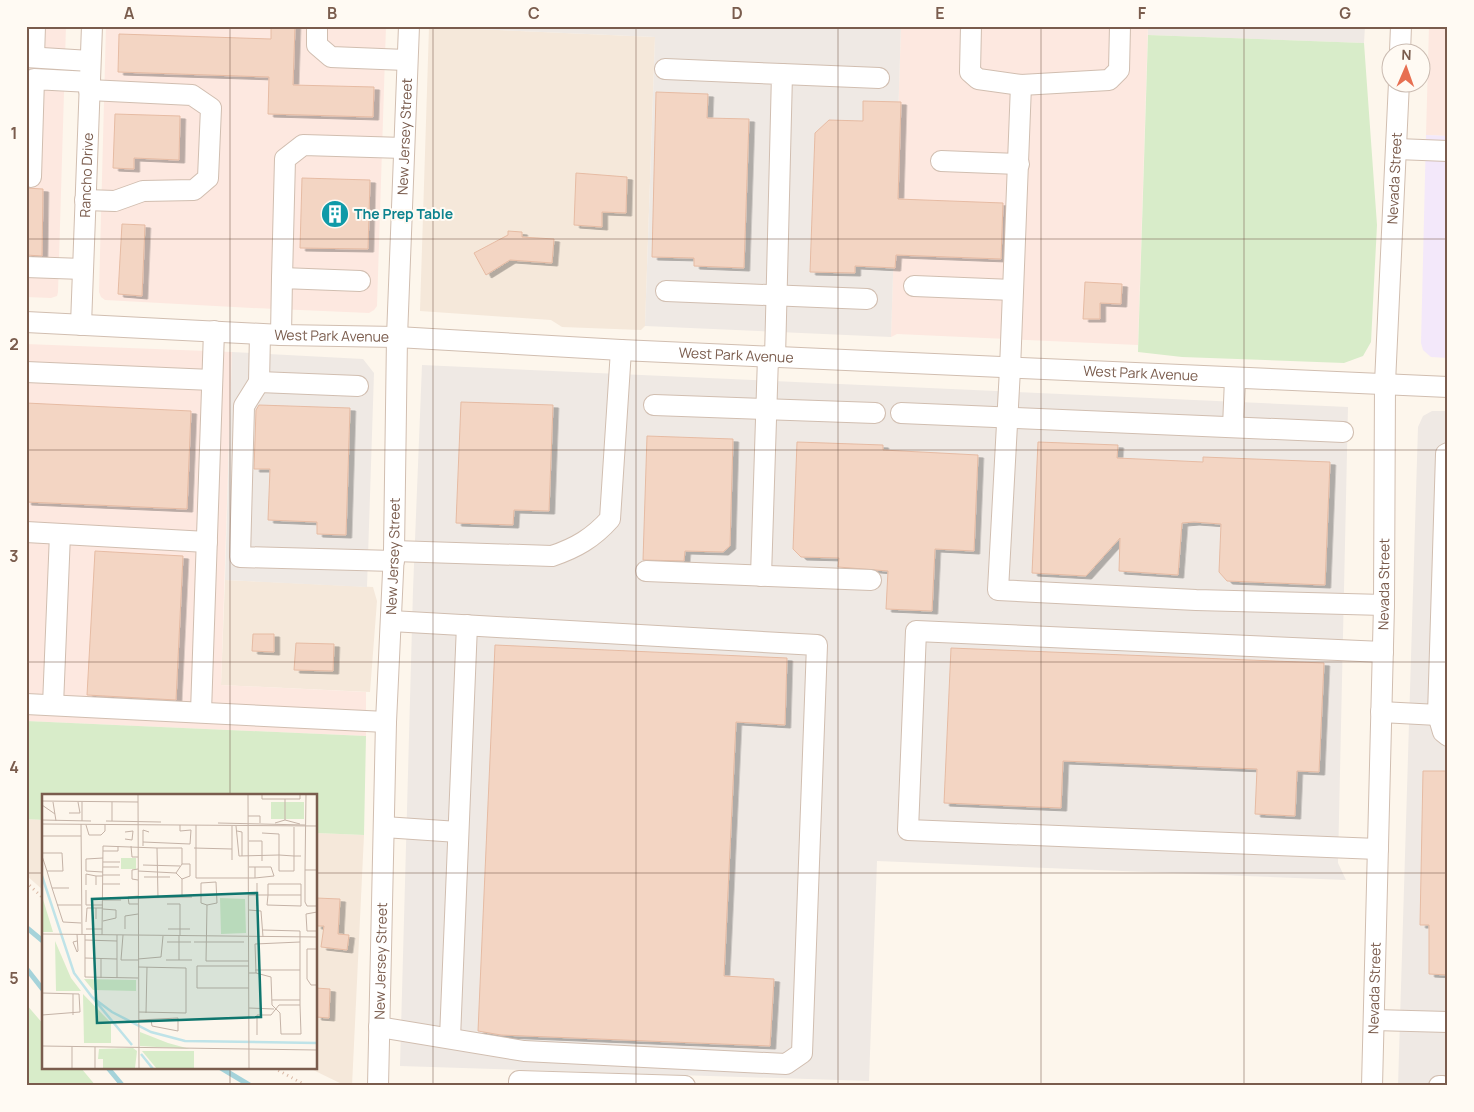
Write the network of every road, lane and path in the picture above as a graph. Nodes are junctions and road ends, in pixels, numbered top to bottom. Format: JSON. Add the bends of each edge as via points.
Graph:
{"nodes":[{"id":1,"x":35,"y":26,"type":"edge"},
{"id":2,"x":92,"y":26,"type":"edge"},
{"id":3,"x":318,"y":26,"type":"edge"},
{"id":4,"x":408,"y":26,"type":"edge"},
{"id":5,"x":971,"y":26,"type":"edge"},
{"id":6,"x":1120,"y":26,"type":"edge"},
{"id":7,"x":1401,"y":26,"type":"edge"},
{"id":8,"x":1400,"y":42,"type":"edge"},
{"id":9,"x":30,"y":57,"type":"edge"},
{"id":10,"x":406,"y":60,"type":"junction"},
{"id":11,"x":90,"y":61,"type":"junction"},
{"id":12,"x":665,"y":69,"type":"dead end"},
{"id":13,"x":782,"y":74,"type":"junction"},
{"id":14,"x":879,"y":78,"type":"dead end"},
{"id":15,"x":30,"y":79,"type":"edge"},
{"id":16,"x":1021,"y":85,"type":"junction"},
{"id":17,"x":90,"y":86,"type":"junction"},
{"id":18,"x":1399,"y":92,"type":"edge"},
{"id":19,"x":404,"y":148,"type":"junction"},
{"id":20,"x":1397,"y":149,"type":"junction"},
{"id":21,"x":1448,"y":151,"type":"edge"},
{"id":22,"x":941,"y":161,"type":"dead end"},
{"id":23,"x":1019,"y":164,"type":"junction"},
{"id":24,"x":31,"y":177,"type":"dead end"},
{"id":25,"x":85,"y":200,"type":"junction"},
{"id":26,"x":26,"y":267,"type":"edge"},
{"id":27,"x":83,"y":268,"type":"junction"},
{"id":28,"x":282,"y":278,"type":"junction"},
{"id":29,"x":360,"y":281,"type":"dead end"},
{"id":30,"x":914,"y":286,"type":"dead end"},
{"id":31,"x":666,"y":290,"type":"dead end"},
{"id":32,"x":1013,"y":290,"type":"junction"},
{"id":33,"x":777,"y":294,"type":"junction"},
{"id":34,"x":867,"y":299,"type":"dead end"},
{"id":35,"x":26,"y":322,"type":"edge"},
{"id":36,"x":81,"y":325,"type":"junction"},
{"id":37,"x":214,"y":331,"type":"junction"},
{"id":38,"x":260,"y":334,"type":"junction"},
{"id":39,"x":281,"y":334,"type":"junction"},
{"id":40,"x":397,"y":337,"type":"junction"},
{"id":41,"x":621,"y":350,"type":"junction"},
{"id":42,"x":771,"y":358,"type":"junction"},
{"id":43,"x":1010,"y":369,"type":"junction"},
{"id":44,"x":26,"y":372,"type":"edge"},
{"id":45,"x":1234,"y":379,"type":"junction"},
{"id":46,"x":212,"y":380,"type":"junction"},
{"id":47,"x":259,"y":382,"type":"junction"},
{"id":48,"x":1385,"y":383,"type":"junction"},
{"id":49,"x":358,"y":386,"type":"dead end"},
{"id":50,"x":1448,"y":387,"type":"edge"},
{"id":51,"x":654,"y":405,"type":"dead end"},
{"id":52,"x":766,"y":409,"type":"junction"},
{"id":53,"x":901,"y":413,"type":"dead end"},
{"id":54,"x":875,"y":414,"type":"dead end"},
{"id":55,"x":1008,"y":417,"type":"junction"},
{"id":56,"x":1233,"y":427,"type":"junction"},
{"id":57,"x":1343,"y":432,"type":"dead end"},
{"id":58,"x":1448,"y":453,"type":"edge"},
{"id":59,"x":26,"y":532,"type":"edge"},
{"id":60,"x":60,"y":534,"type":"junction"},
{"id":61,"x":207,"y":542,"type":"junction"},
{"id":62,"x":394,"y":556,"type":"junction"},
{"id":63,"x":646,"y":571,"type":"dead end"},
{"id":64,"x":761,"y":576,"type":"junction"},
{"id":65,"x":871,"y":580,"type":"dead end"},
{"id":66,"x":1384,"y":605,"type":"junction"},
{"id":67,"x":391,"y":621,"type":"junction"},
{"id":68,"x":466,"y":625,"type":"junction"},
{"id":69,"x":1383,"y":652,"type":"junction"},
{"id":70,"x":1444,"y":684,"type":"edge"},
{"id":71,"x":26,"y":704,"type":"edge"},
{"id":72,"x":53,"y":705,"type":"junction"},
{"id":73,"x":201,"y":712,"type":"junction"},
{"id":74,"x":1381,"y":712,"type":"junction"},
{"id":75,"x":1438,"y":715,"type":"junction"},
{"id":76,"x":386,"y":722,"type":"junction"},
{"id":77,"x":1448,"y":736,"type":"edge"},
{"id":78,"x":384,"y":826,"type":"junction"},
{"id":79,"x":458,"y":832,"type":"junction"},
{"id":80,"x":1378,"y":849,"type":"junction"},
{"id":81,"x":26,"y":882,"type":"edge"},
{"id":82,"x":42,"y":897,"type":"edge"},
{"id":83,"x":1374,"y":1020,"type":"junction"},
{"id":84,"x":1448,"y":1022,"type":"edge"},
{"id":85,"x":379,"y":1027,"type":"junction"},
{"id":86,"x":450,"y":1038,"type":"junction"},
{"id":87,"x":278,"y":1070,"type":"edge"},
{"id":88,"x":307,"y":1086,"type":"edge"},
{"id":89,"x":378,"y":1086,"type":"edge"},
{"id":90,"x":519,"y":1086,"type":"edge"},
{"id":91,"x":684,"y":1086,"type":"edge"},
{"id":92,"x":1372,"y":1086,"type":"edge"},
{"id":93,"x":1439,"y":1086,"type":"edge"},
{"id":94,"x":1444,"y":1086,"type":"edge"}],
"edges":[{"from":1,"to":9,"type":"street"},
{"from":2,"to":11,"type":"street","name":"Rancho Drive"},
{"from":3,"to":10,"type":"street","via":[[317,45],[330,57]]},
{"from":4,"to":10,"type":"street","name":"New Jersey Street"},
{"from":5,"to":16,"type":"street","via":[[970,72],[978,80]]},
{"from":6,"to":16,"type":"street","via":[[1119,70],[1109,80]]},
{"from":7,"to":8,"type":"street"},
{"from":9,"to":11,"type":"street"},
{"from":10,"to":19,"type":"street","name":"New Jersey Street"},
{"from":11,"to":17,"type":"street","name":"Rancho Drive"},
{"from":12,"to":13,"type":"street"},
{"from":13,"to":14,"type":"street"},
{"from":13,"to":33,"type":"street"},
{"from":15,"to":17,"type":"street"},
{"from":15,"to":24,"type":"street"},
{"from":16,"to":23,"type":"street"},
{"from":17,"to":25,"type":"street","name":"Rancho Drive"},
{"from":17,"to":25,"type":"street","via":[[192,95],[211,108],[209,158],[208,178],[194,190],[142,191],[115,201]]},
{"from":18,"to":20,"type":"street","name":"Nevada Street"},
{"from":19,"to":28,"type":"street","via":[[303,145],[285,159]]},
{"from":19,"to":40,"type":"street","name":"New Jersey Street"},
{"from":20,"to":21,"type":"street"},
{"from":20,"to":48,"type":"street","name":"Nevada Street"},
{"from":22,"to":23,"type":"street"},
{"from":23,"to":32,"type":"street"},
{"from":25,"to":27,"type":"street","name":"Rancho Drive"},
{"from":26,"to":27,"type":"street"},
{"from":27,"to":36,"type":"street","name":"Rancho Drive"},
{"from":28,"to":29,"type":"street"},
{"from":28,"to":39,"type":"street"},
{"from":30,"to":32,"type":"street"},
{"from":31,"to":33,"type":"street"},
{"from":32,"to":43,"type":"street"},
{"from":33,"to":34,"type":"street"},
{"from":33,"to":42,"type":"street"},
{"from":35,"to":36,"type":"street","name":"West Park Avenue"},
{"from":36,"to":37,"type":"street","name":"West Park Avenue"},
{"from":37,"to":38,"type":"street","name":"West Park Avenue"},
{"from":37,"to":46,"type":"street"},
{"from":38,"to":39,"type":"street","name":"West Park Avenue"},
{"from":38,"to":47,"type":"street"},
{"from":39,"to":40,"type":"street","name":"West Park Avenue"},
{"from":40,"to":41,"type":"street","name":"West Park Avenue"},
{"from":40,"to":62,"type":"street","name":"New Jersey Street"},
{"from":41,"to":42,"type":"street","name":"West Park Avenue"},
{"from":41,"to":62,"type":"street","via":[[610,519],[595,536],[552,556]]},
{"from":42,"to":43,"type":"street","name":"West Park Avenue"},
{"from":42,"to":52,"type":"street"},
{"from":43,"to":45,"type":"street","name":"West Park Avenue"},
{"from":43,"to":55,"type":"street"},
{"from":44,"to":46,"type":"street"},
{"from":45,"to":48,"type":"street","name":"West Park Avenue"},
{"from":45,"to":56,"type":"street"},
{"from":46,"to":61,"type":"street"},
{"from":47,"to":49,"type":"street"},
{"from":47,"to":62,"type":"street","via":[[244,406],[240,557]]},
{"from":48,"to":50,"type":"street","name":"West Park Avenue"},
{"from":48,"to":66,"type":"street","name":"Nevada Street"},
{"from":51,"to":52,"type":"street"},
{"from":52,"to":54,"type":"street"},
{"from":52,"to":64,"type":"street"},
{"from":53,"to":55,"type":"street"},
{"from":55,"to":56,"type":"street"},
{"from":55,"to":66,"type":"street","via":[[998,590]]},
{"from":56,"to":57,"type":"street"},
{"from":58,"to":70,"type":"street"},
{"from":59,"to":60,"type":"street"},
{"from":60,"to":61,"type":"street"},
{"from":60,"to":72,"type":"street"},
{"from":61,"to":73,"type":"street"},
{"from":62,"to":67,"type":"street","name":"New Jersey Street"},
{"from":63,"to":64,"type":"street"},
{"from":64,"to":65,"type":"street"},
{"from":66,"to":69,"type":"street","name":"Nevada Street"},
{"from":67,"to":68,"type":"street"},
{"from":67,"to":76,"type":"street","name":"New Jersey Street"},
{"from":68,"to":79,"type":"street"},
{"from":68,"to":86,"type":"street","via":[[817,645],[810,879],[802,1053],[786,1064],[524,1051]]},
{"from":69,"to":74,"type":"street","name":"Nevada Street"},
{"from":69,"to":80,"type":"street","via":[[916,631],[908,830]]},
{"from":70,"to":75,"type":"street"},
{"from":71,"to":72,"type":"street"},
{"from":72,"to":73,"type":"street"},
{"from":73,"to":76,"type":"street"},
{"from":74,"to":75,"type":"street"},
{"from":74,"to":80,"type":"street","name":"Nevada Street"},
{"from":75,"to":77,"type":"street","via":[[1443,732]]},
{"from":76,"to":78,"type":"street","name":"New Jersey Street"},
{"from":78,"to":79,"type":"street"},
{"from":78,"to":85,"type":"street","name":"New Jersey Street"},
{"from":79,"to":86,"type":"street"},
{"from":80,"to":83,"type":"street","name":"Nevada Street"},
{"from":81,"to":82,"type":"path"},
{"from":83,"to":84,"type":"street"},
{"from":83,"to":92,"type":"street","name":"Nevada Street"},
{"from":85,"to":86,"type":"street"},
{"from":85,"to":89,"type":"street","name":"New Jersey Street"},
{"from":87,"to":88,"type":"path"},
{"from":90,"to":91,"type":"street","via":[[519,1081]]},
{"from":93,"to":94,"type":"street"}]}
